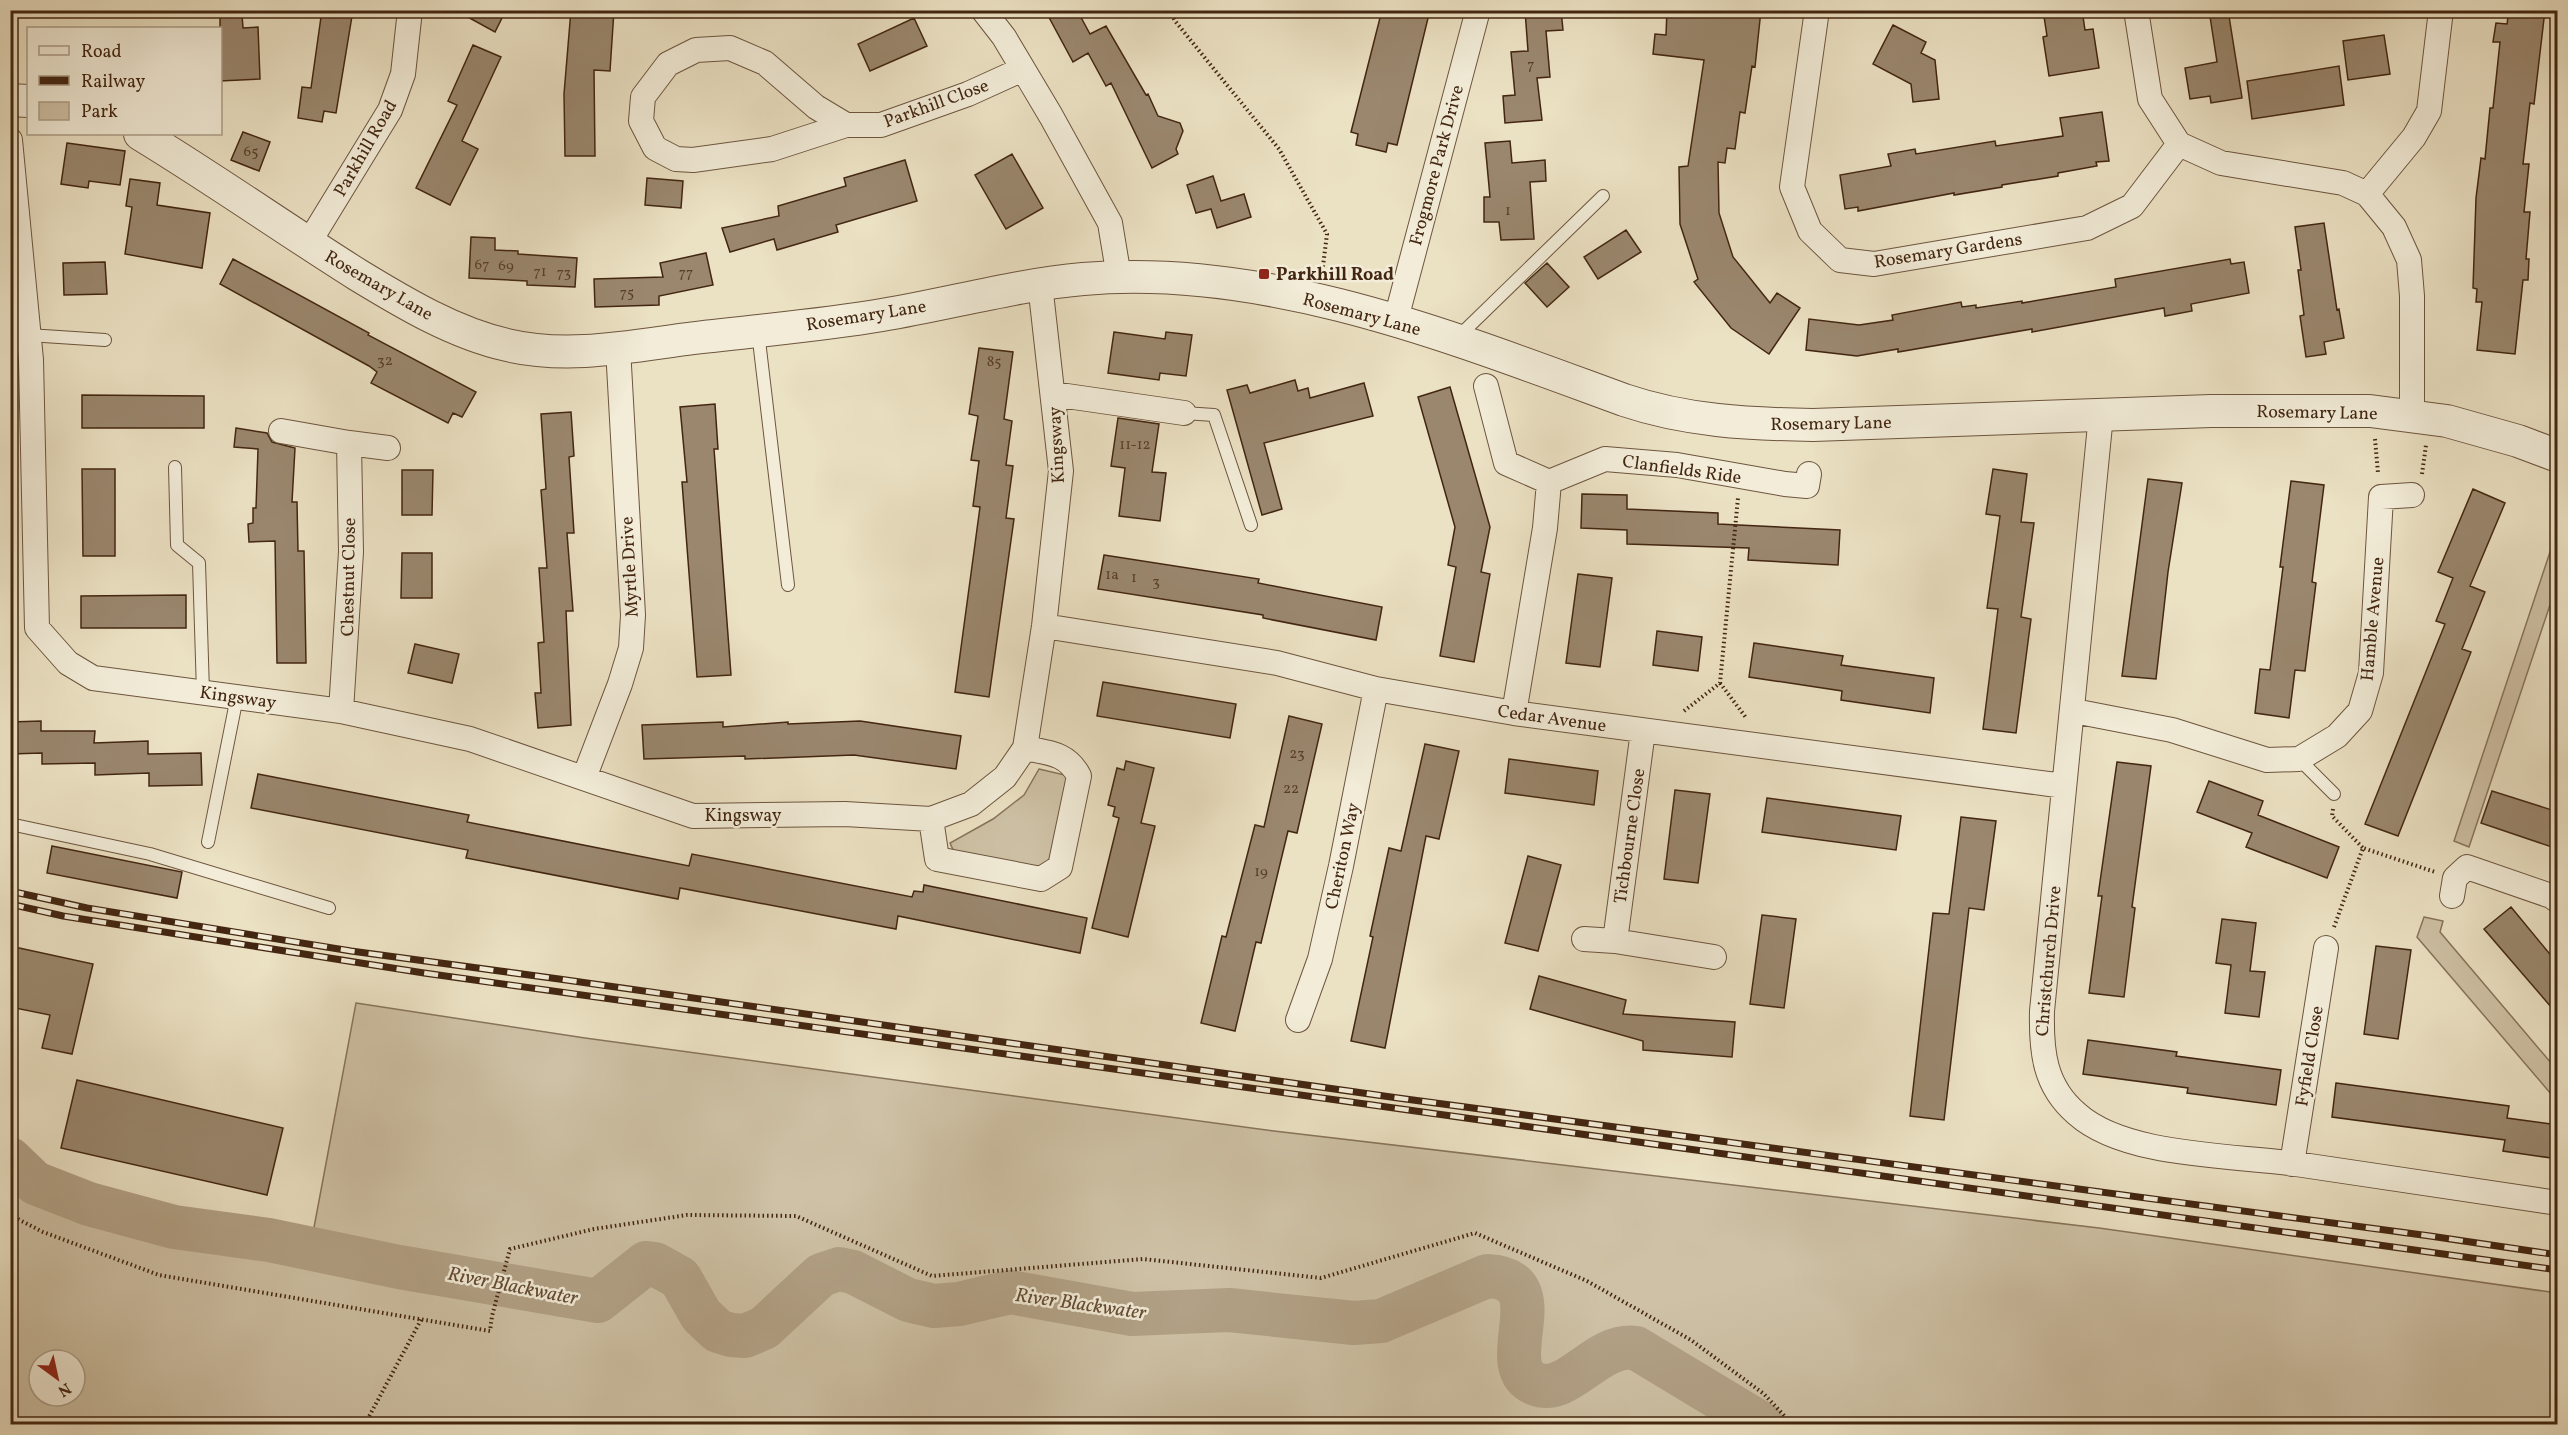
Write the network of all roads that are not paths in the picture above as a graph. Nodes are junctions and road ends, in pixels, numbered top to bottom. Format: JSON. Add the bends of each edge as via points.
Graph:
{"nodes":[{"id":1,"x":410,"y":10,"type":"edge"},
{"id":2,"x":983,"y":10,"type":"edge"},
{"id":3,"x":1478,"y":10,"type":"edge"},
{"id":4,"x":1817,"y":10,"type":"edge"},
{"id":5,"x":2136,"y":10,"type":"edge"},
{"id":6,"x":2442,"y":10,"type":"edge"},
{"id":7,"x":1023,"y":69,"type":"junction"},
{"id":8,"x":10,"y":100,"type":"edge"},
{"id":9,"x":27,"y":101,"type":"edge"},
{"id":10,"x":846,"y":125,"type":"junction"},
{"id":11,"x":142,"y":135,"type":"edge"},
{"id":12,"x":10,"y":140,"type":"edge"},
{"id":13,"x":2179,"y":144,"type":"junction"},
{"id":14,"x":2367,"y":194,"type":"junction"},
{"id":15,"x":1603,"y":196,"type":"dead end"},
{"id":16,"x":309,"y":244,"type":"junction"},
{"id":17,"x":1119,"y":277,"type":"junction"},
{"id":18,"x":1040,"y":284,"type":"junction"},
{"id":19,"x":1396,"y":319,"type":"junction"},
{"id":20,"x":758,"y":331,"type":"junction"},
{"id":21,"x":28,"y":335,"type":"junction"},
{"id":22,"x":105,"y":340,"type":"dead end"},
{"id":23,"x":1454,"y":341,"type":"junction"},
{"id":24,"x":618,"y":348,"type":"junction"},
{"id":25,"x":21,"y":361,"type":"edge"},
{"id":26,"x":1486,"y":386,"type":"dead end"},
{"id":27,"x":1053,"y":393,"type":"junction"},
{"id":28,"x":1184,"y":413,"type":"joint"},
{"id":29,"x":2101,"y":415,"type":"junction"},
{"id":30,"x":2420,"y":426,"type":"junction"},
{"id":31,"x":282,"y":431,"type":"dead end"},
{"id":32,"x":349,"y":442,"type":"junction"},
{"id":33,"x":388,"y":447,"type":"dead end"},
{"id":34,"x":2558,"y":456,"type":"edge"},
{"id":35,"x":175,"y":467,"type":"dead end"},
{"id":36,"x":1809,"y":474,"type":"dead end"},
{"id":37,"x":1549,"y":482,"type":"junction"},
{"id":38,"x":2412,"y":495,"type":"road end"},
{"id":39,"x":1251,"y":525,"type":"dead end"},
{"id":40,"x":788,"y":585,"type":"dead end"},
{"id":41,"x":1044,"y":626,"type":"junction"},
{"id":42,"x":1376,"y":689,"type":"junction"},
{"id":43,"x":203,"y":692,"type":"junction"},
{"id":44,"x":237,"y":697,"type":"junction"},
{"id":45,"x":341,"y":711,"type":"junction"},
{"id":46,"x":2074,"y":711,"type":"junction"},
{"id":47,"x":1514,"y":713,"type":"junction"},
{"id":48,"x":1649,"y":731,"type":"junction"},
{"id":49,"x":1025,"y":748,"type":"junction"},
{"id":50,"x":2299,"y":759,"type":"junction"},
{"id":51,"x":584,"y":778,"type":"junction"},
{"id":52,"x":2064,"y":786,"type":"junction"},
{"id":53,"x":2334,"y":794,"type":"road end"},
{"id":54,"x":931,"y":819,"type":"junction"},
{"id":55,"x":10,"y":824,"type":"edge"},
{"id":56,"x":208,"y":842,"type":"dead end"},
{"id":57,"x":2453,"y":887,"type":"road end"},
{"id":58,"x":2558,"y":901,"type":"edge"},
{"id":59,"x":329,"y":908,"type":"dead end"},
{"id":60,"x":1584,"y":939,"type":"dead end"},
{"id":61,"x":1615,"y":941,"type":"junction"},
{"id":62,"x":2326,"y":948,"type":"road end"},
{"id":63,"x":1714,"y":957,"type":"dead end"},
{"id":64,"x":1298,"y":1020,"type":"dead end"},
{"id":65,"x":2292,"y":1164,"type":"junction"},
{"id":66,"x":2558,"y":1203,"type":"edge"}],
"edges":[{"from":1,"to":16,"type":"street","name":"Parkhill Road","via":[[403,74],[390,110]]},
{"from":2,"to":7,"type":"street"},
{"from":3,"to":19,"type":"street","name":"Frogmore Park Drive"},
{"from":4,"to":13,"type":"street","name":"Rosemary Gardens","via":[[1792,187],[1810,231],[1840,260],[1874,264],[2087,228],[2132,206]]},
{"from":5,"to":13,"type":"street","via":[[2150,99]]},
{"from":6,"to":14,"type":"street","via":[[2429,111],[2414,137]]},
{"from":7,"to":10,"type":"street","name":"Parkhill Close","via":[[882,125]]},
{"from":7,"to":17,"type":"street","via":[[1110,223]]},
{"from":8,"to":9,"type":"street"},
{"from":10,"to":10,"type":"street","name":"Parkhill Close","via":[[816,107],[765,63],[730,48],[696,50],[668,64],[643,97],[641,121],[655,148],[676,159],[693,160],[772,149]]},
{"from":11,"to":16,"type":"street","name":"Rosemary Lane"},
{"from":12,"to":21,"type":"street","name":"Kingsway"},
{"from":13,"to":14,"type":"street","via":[[2221,164],[2343,183]]},
{"from":14,"to":30,"type":"street","via":[[2394,227],[2409,260]]},
{"from":15,"to":23,"type":"lane"},
{"from":16,"to":24,"type":"street","name":"Rosemary Lane","via":[[396,298],[476,336],[529,350]]},
{"from":17,"to":18,"type":"street","name":"Rosemary Lane"},
{"from":17,"to":19,"type":"street","name":"Rosemary Lane","via":[[1231,283]]},
{"from":18,"to":20,"type":"street","name":"Rosemary Lane","via":[[880,315]]},
{"from":18,"to":27,"type":"street","name":"Kingsway"},
{"from":19,"to":23,"type":"street","name":"Rosemary Lane"},
{"from":20,"to":24,"type":"street","name":"Rosemary Lane"},
{"from":20,"to":40,"type":"lane"},
{"from":21,"to":22,"type":"lane"},
{"from":21,"to":25,"type":"street","name":"Kingsway"},
{"from":23,"to":29,"type":"street","name":"Rosemary Lane","via":[[1655,411],[1713,420],[1813,425]]},
{"from":24,"to":51,"type":"street","name":"Myrtle Drive","via":[[633,615],[631,648]]},
{"from":25,"to":43,"type":"street","name":"Kingsway","via":[[37,628],[68,663],[93,678]]},
{"from":26,"to":37,"type":"street","via":[[1506,463]]},
{"from":27,"to":28,"type":"street"},
{"from":27,"to":41,"type":"street","name":"Kingsway","via":[[1061,471]]},
{"from":28,"to":39,"type":"lane","via":[[1214,415]]},
{"from":29,"to":30,"type":"street","name":"Rosemary Lane","via":[[2328,410]]},
{"from":29,"to":46,"type":"street","name":"Christchurch Drive"},
{"from":30,"to":34,"type":"street","name":"Rosemary Lane","via":[[2447,421]]},
{"from":31,"to":32,"type":"street"},
{"from":32,"to":33,"type":"street"},
{"from":32,"to":45,"type":"street","name":"Chestnut Close","via":[[351,552]]},
{"from":35,"to":43,"type":"lane","via":[[177,545],[199,563]]},
{"from":36,"to":37,"type":"street","name":"Clanfields Ride","via":[[1807,486],[1677,465],[1605,459]]},
{"from":37,"to":47,"type":"street"},
{"from":38,"to":50,"type":"street","name":"Hamble Avenue","via":[[2381,497],[2371,673],[2360,711],[2337,736]]},
{"from":41,"to":42,"type":"street","name":"Cedar Avenue","via":[[1277,663]]},
{"from":41,"to":49,"type":"street","name":"Kingsway"},
{"from":42,"to":47,"type":"street","name":"Cedar Avenue"},
{"from":42,"to":64,"type":"street","name":"Cheriton Way","via":[[1320,959]]},
{"from":43,"to":44,"type":"street","name":"Kingsway"},
{"from":44,"to":45,"type":"street","name":"Kingsway"},
{"from":44,"to":56,"type":"lane"},
{"from":45,"to":51,"type":"street","name":"Kingsway","via":[[470,739]]},
{"from":46,"to":50,"type":"street","name":"Hamble Avenue","via":[[2172,730],[2267,760]]},
{"from":46,"to":52,"type":"street","name":"Christchurch Drive"},
{"from":47,"to":48,"type":"street","name":"Cedar Avenue"},
{"from":48,"to":52,"type":"street","name":"Cedar Avenue"},
{"from":48,"to":61,"type":"street","name":"Tichbourne Close"},
{"from":49,"to":54,"type":"street","name":"Kingsway","via":[[1005,777],[971,804]]},
{"from":49,"to":54,"type":"street","via":[[1057,755],[1072,764],[1079,776],[1060,867],[1041,879],[938,859]]},
{"from":50,"to":53,"type":"lane"},
{"from":51,"to":54,"type":"street","name":"Kingsway","via":[[693,816],[845,814]]},
{"from":52,"to":65,"type":"street","name":"Christchurch Drive","via":[[2042,1011],[2042,1047],[2055,1087],[2078,1116],[2119,1138],[2175,1150]]},
{"from":55,"to":59,"type":"lane","via":[[150,854]]},
{"from":57,"to":58,"type":"street","via":[[2467,867]]},
{"from":60,"to":61,"type":"street"},
{"from":61,"to":63,"type":"street"},
{"from":62,"to":65,"type":"street","name":"Fyfield Close"},
{"from":65,"to":66,"type":"street","name":"Christchurch Drive"}]}
